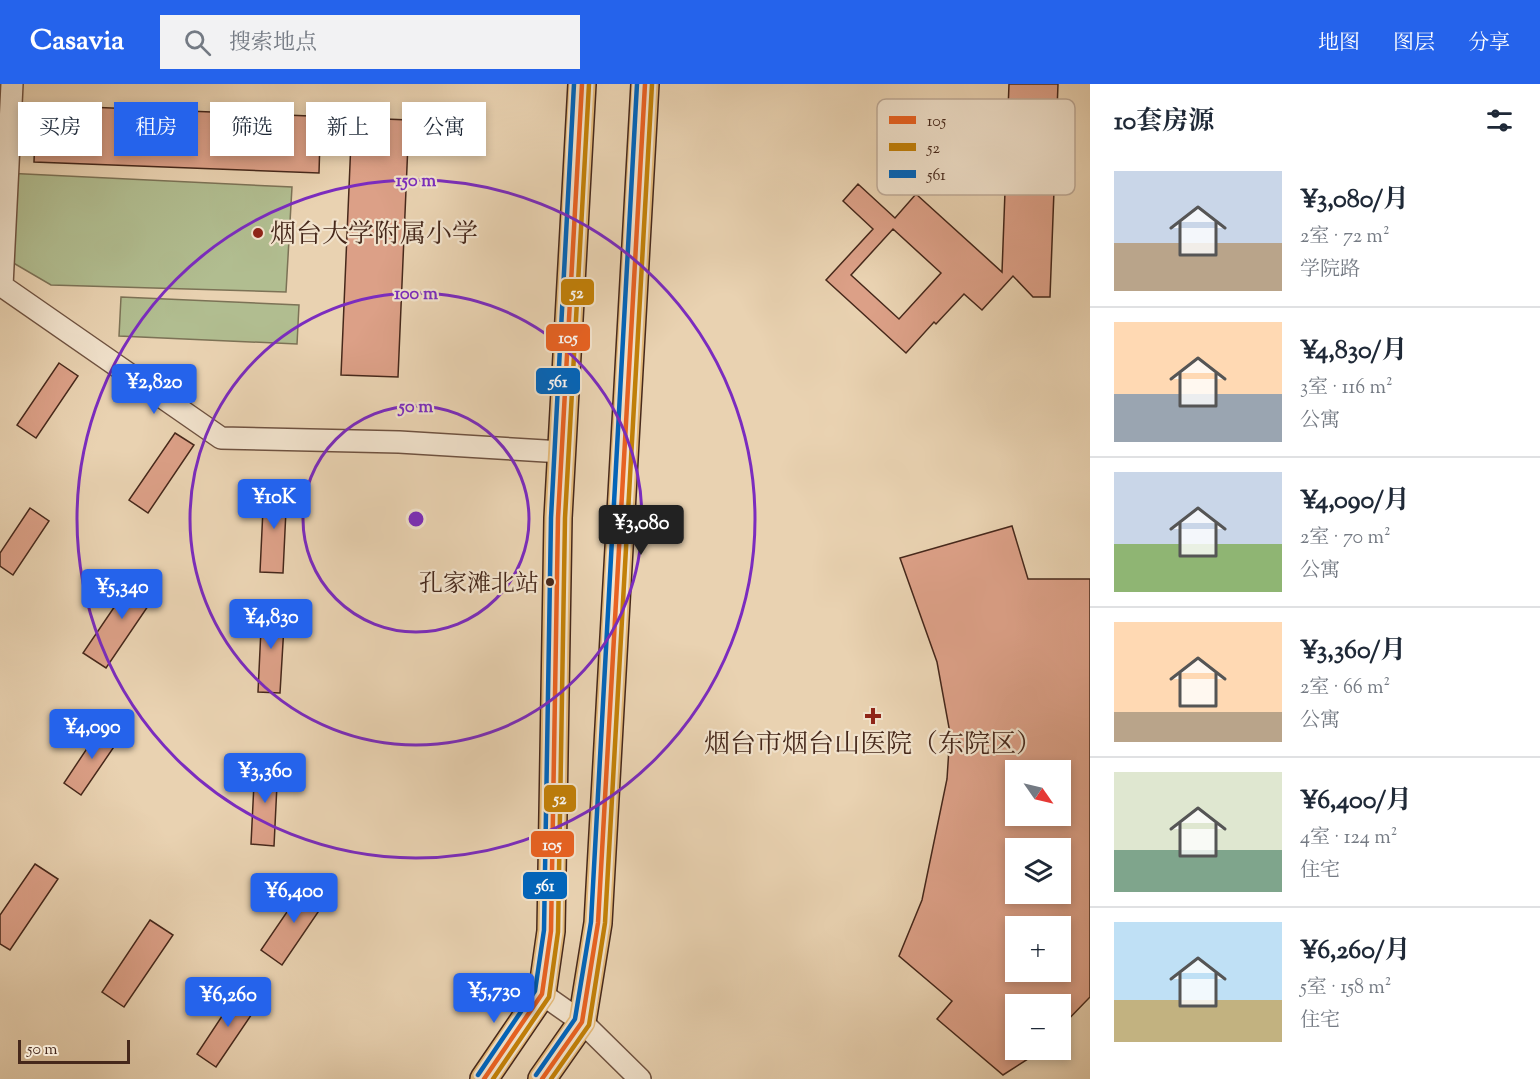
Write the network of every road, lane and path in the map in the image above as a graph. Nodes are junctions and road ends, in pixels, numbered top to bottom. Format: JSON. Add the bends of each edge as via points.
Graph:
{"nodes":[{"id":1,"x":12,"y":84,"type":"edge"},
{"id":2,"x":582,"y":84,"type":"edge"},
{"id":3,"x":645,"y":84,"type":"edge"},
{"id":4,"x":562,"y":452,"type":"junction"},
{"id":5,"x":542,"y":994,"type":"junction"},
{"id":6,"x":582,"y":1022,"type":"junction"},
{"id":7,"x":484,"y":1079,"type":"edge"},
{"id":8,"x":542,"y":1079,"type":"edge"},
{"id":9,"x":640,"y":1079,"type":"edge"}],
"edges":[{"from":1,"to":4,"type":"street","via":[[2,286],[221,438],[399,442]]},
{"from":2,"to":4,"type":"main road"},
{"from":3,"to":6,"type":"main road","via":[[598,923]]},
{"from":4,"to":5,"type":"main road","via":[[551,931]]},
{"from":5,"to":6,"type":"street"},
{"from":5,"to":7,"type":"main road"},
{"from":6,"to":8,"type":"main road"},
{"from":6,"to":9,"type":"street"}]}
